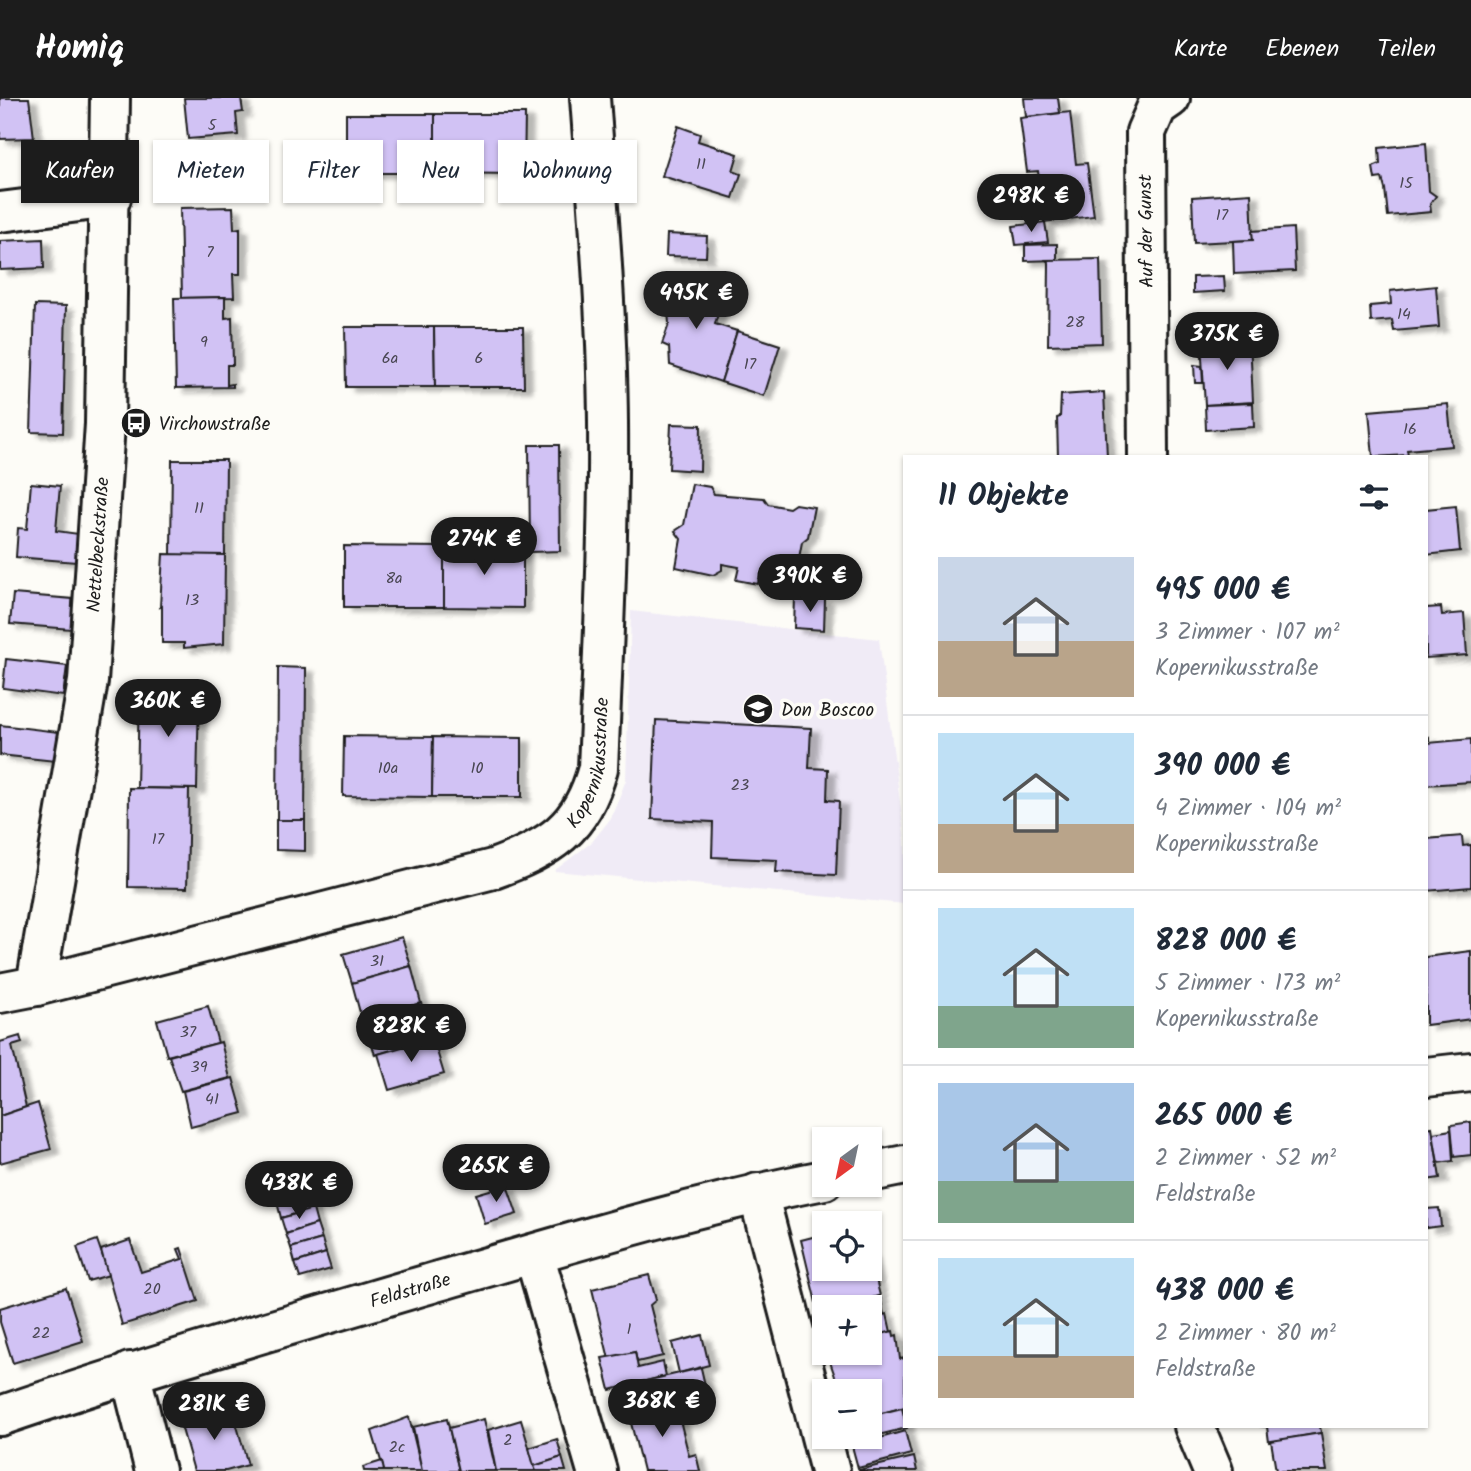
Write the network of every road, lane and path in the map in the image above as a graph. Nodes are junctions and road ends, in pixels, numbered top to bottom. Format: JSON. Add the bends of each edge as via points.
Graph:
{"nodes":[{"id":1,"x":110,"y":98,"type":"edge"},
{"id":2,"x":590,"y":98,"type":"edge"},
{"id":3,"x":1170,"y":98,"type":"edge"},
{"id":4,"x":110,"y":140,"type":"edge"},
{"id":5,"x":71,"y":203,"type":"edge"},
{"id":6,"x":111,"y":203,"type":"edge"},
{"id":7,"x":0,"y":212,"type":"edge"},
{"id":8,"x":1148,"y":455,"type":"edge"},
{"id":9,"x":18,"y":990,"type":"edge"},
{"id":10,"x":1471,"y":1072,"type":"edge"},
{"id":11,"x":1428,"y":1077,"type":"edge"},
{"id":12,"x":903,"y":1165,"type":"edge"},
{"id":13,"x":882,"y":1170,"type":"edge"},
{"id":14,"x":812,"y":1182,"type":"edge"},
{"id":15,"x":758,"y":1193,"type":"junction"},
{"id":16,"x":534,"y":1254,"type":"junction"},
{"id":17,"x":130,"y":1372,"type":"junction"},
{"id":18,"x":0,"y":1416,"type":"edge"},
{"id":19,"x":1195,"y":1428,"type":"edge"},
{"id":20,"x":155,"y":1471,"type":"edge"},
{"id":21,"x":597,"y":1471,"type":"edge"},
{"id":22,"x":830,"y":1471,"type":"edge"},
{"id":23,"x":1213,"y":1471,"type":"edge"}],
"edges":[{"from":1,"to":4,"type":"street","name":"Nettelbeckstraße"},
{"from":2,"to":9,"type":"street","name":"Kopernikusstraße","via":[[607,408],[598,768],[591,797],[576,820],[552,842],[493,869]]},
{"from":3,"to":8,"type":"street","name":"Auf der Gunst","via":[[1157,107],[1146,132]]},
{"from":5,"to":7,"type":"street"},
{"from":6,"to":9,"type":"street","name":"Nettelbeckstraße","via":[[106,424],[88,681]]},
{"from":10,"to":11,"type":"street"},
{"from":12,"to":13,"type":"street"},
{"from":14,"to":15,"type":"street","name":"Feldstraße"},
{"from":15,"to":16,"type":"street","name":"Feldstraße"},
{"from":15,"to":22,"type":"street"},
{"from":16,"to":17,"type":"street","name":"Feldstraße"},
{"from":16,"to":21,"type":"street"},
{"from":17,"to":18,"type":"street","name":"Feldstraße"},
{"from":17,"to":20,"type":"street"},
{"from":19,"to":23,"type":"street"}]}
